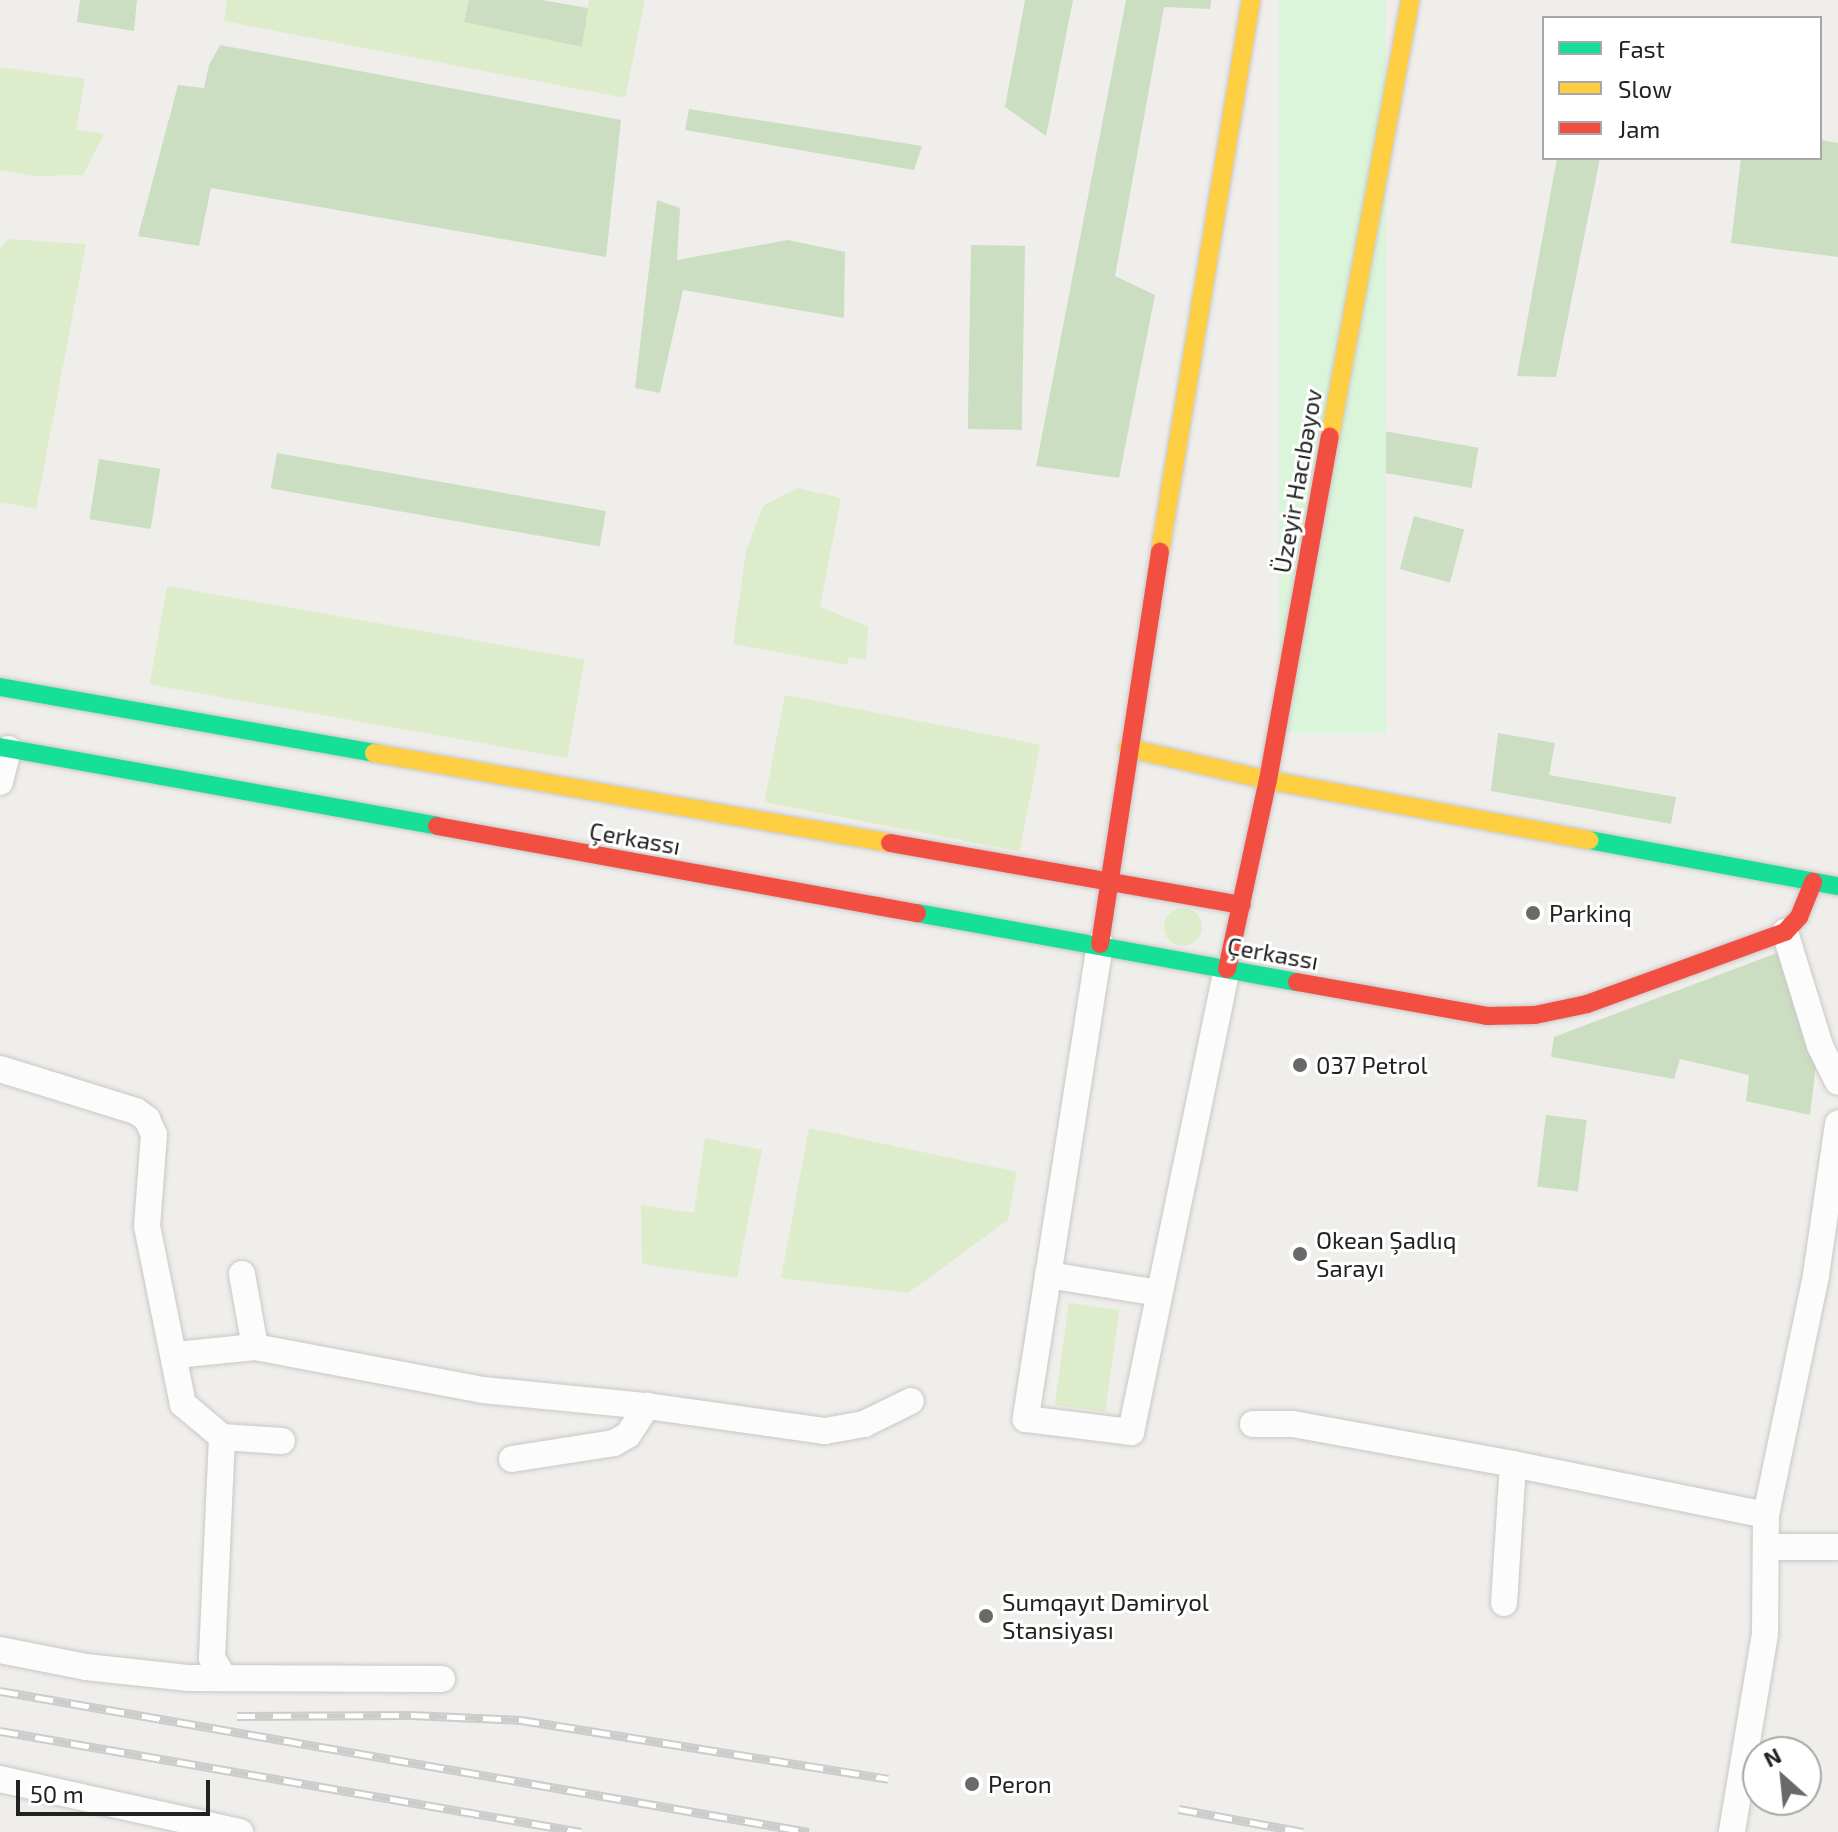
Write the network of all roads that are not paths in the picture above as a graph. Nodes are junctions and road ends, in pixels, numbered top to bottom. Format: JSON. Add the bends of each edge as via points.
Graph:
{"nodes":[{"id":1,"x":1251,"y":0,"type":"edge"},
{"id":2,"x":1410,"y":0,"type":"edge"},
{"id":3,"x":0,"y":687,"type":"edge"},
{"id":4,"x":4,"y":748,"type":"edge"},
{"id":5,"x":1128,"y":748,"type":"junction"},
{"id":6,"x":1268,"y":780,"type":"junction"},
{"id":7,"x":0,"y":782,"type":"edge"},
{"id":8,"x":1108,"y":881,"type":"junction"},
{"id":9,"x":1813,"y":882,"type":"junction"},
{"id":10,"x":1838,"y":886,"type":"edge"},
{"id":11,"x":1242,"y":905,"type":"junction"},
{"id":12,"x":1785,"y":932,"type":"junction"},
{"id":13,"x":1100,"y":944,"type":"junction"},
{"id":14,"x":1227,"y":969,"type":"junction"},
{"id":15,"x":0,"y":1069,"type":"edge"},
{"id":16,"x":1838,"y":1082,"type":"edge"},
{"id":17,"x":1838,"y":1124,"type":"edge"},
{"id":18,"x":242,"y":1274,"type":"dead end"},
{"id":19,"x":1048,"y":1275,"type":"junction"},
{"id":20,"x":1159,"y":1293,"type":"junction"},
{"id":21,"x":255,"y":1347,"type":"junction"},
{"id":22,"x":176,"y":1355,"type":"junction"},
{"id":23,"x":911,"y":1401,"type":"dead end"},
{"id":24,"x":647,"y":1406,"type":"junction"},
{"id":25,"x":1253,"y":1424,"type":"dead end"},
{"id":26,"x":222,"y":1437,"type":"junction"},
{"id":27,"x":282,"y":1441,"type":"dead end"},
{"id":28,"x":512,"y":1459,"type":"dead end"},
{"id":29,"x":1513,"y":1464,"type":"junction"},
{"id":30,"x":1766,"y":1515,"type":"junction"},
{"id":31,"x":1768,"y":1547,"type":"junction"},
{"id":32,"x":1838,"y":1547,"type":"edge"},
{"id":33,"x":1504,"y":1603,"type":"dead end"},
{"id":34,"x":0,"y":1650,"type":"edge"},
{"id":35,"x":224,"y":1678,"type":"junction"},
{"id":36,"x":442,"y":1679,"type":"dead end"},
{"id":37,"x":0,"y":1779,"type":"edge"},
{"id":38,"x":240,"y":1832,"type":"edge"},
{"id":39,"x":1732,"y":1832,"type":"edge"}],
"edges":[{"from":1,"to":5,"type":"street"},
{"from":2,"to":6,"type":"street","name":"Üzeyir Hacıbəyov"},
{"from":3,"to":8,"type":"street","name":"Çerkassı"},
{"from":4,"to":7,"type":"street"},
{"from":4,"to":13,"type":"street","name":"Çerkassı"},
{"from":5,"to":6,"type":"street"},
{"from":5,"to":8,"type":"street"},
{"from":6,"to":9,"type":"street"},
{"from":6,"to":11,"type":"street","name":"Üzeyir Hacıbəyov"},
{"from":8,"to":11,"type":"street","name":"Çerkassı"},
{"from":8,"to":13,"type":"street"},
{"from":9,"to":10,"type":"street"},
{"from":9,"to":12,"type":"street","via":[[1799,917]]},
{"from":11,"to":14,"type":"street","name":"Üzeyir Hacıbəyov"},
{"from":12,"to":14,"type":"street","name":"Çerkassı","via":[[1587,1004],[1535,1015],[1471,1014]]},
{"from":12,"to":16,"type":"street","via":[[1820,1046]]},
{"from":13,"to":14,"type":"street","name":"Çerkassı"},
{"from":13,"to":19,"type":"street"},
{"from":14,"to":20,"type":"street"},
{"from":15,"to":22,"type":"street","via":[[136,1111],[147,1119],[154,1135],[147,1226]]},
{"from":17,"to":30,"type":"street","via":[[1816,1275]]},
{"from":18,"to":21,"type":"street"},
{"from":19,"to":20,"type":"street"},
{"from":19,"to":20,"type":"street","via":[[1026,1419],[1131,1432]]},
{"from":21,"to":22,"type":"street"},
{"from":21,"to":24,"type":"street","via":[[483,1390]]},
{"from":22,"to":26,"type":"street","via":[[183,1404]]},
{"from":23,"to":24,"type":"street","via":[[864,1424],[825,1431]]},
{"from":24,"to":28,"type":"street","via":[[628,1435],[614,1443]]},
{"from":25,"to":29,"type":"street","via":[[1293,1424]]},
{"from":26,"to":27,"type":"street"},
{"from":26,"to":35,"type":"street","via":[[212,1658]]},
{"from":29,"to":30,"type":"street"},
{"from":29,"to":33,"type":"street"},
{"from":30,"to":31,"type":"street"},
{"from":31,"to":32,"type":"street"},
{"from":31,"to":39,"type":"street","via":[[1765,1634]]},
{"from":34,"to":35,"type":"street","via":[[86,1667]]},
{"from":35,"to":36,"type":"street"},
{"from":37,"to":38,"type":"street"}]}
